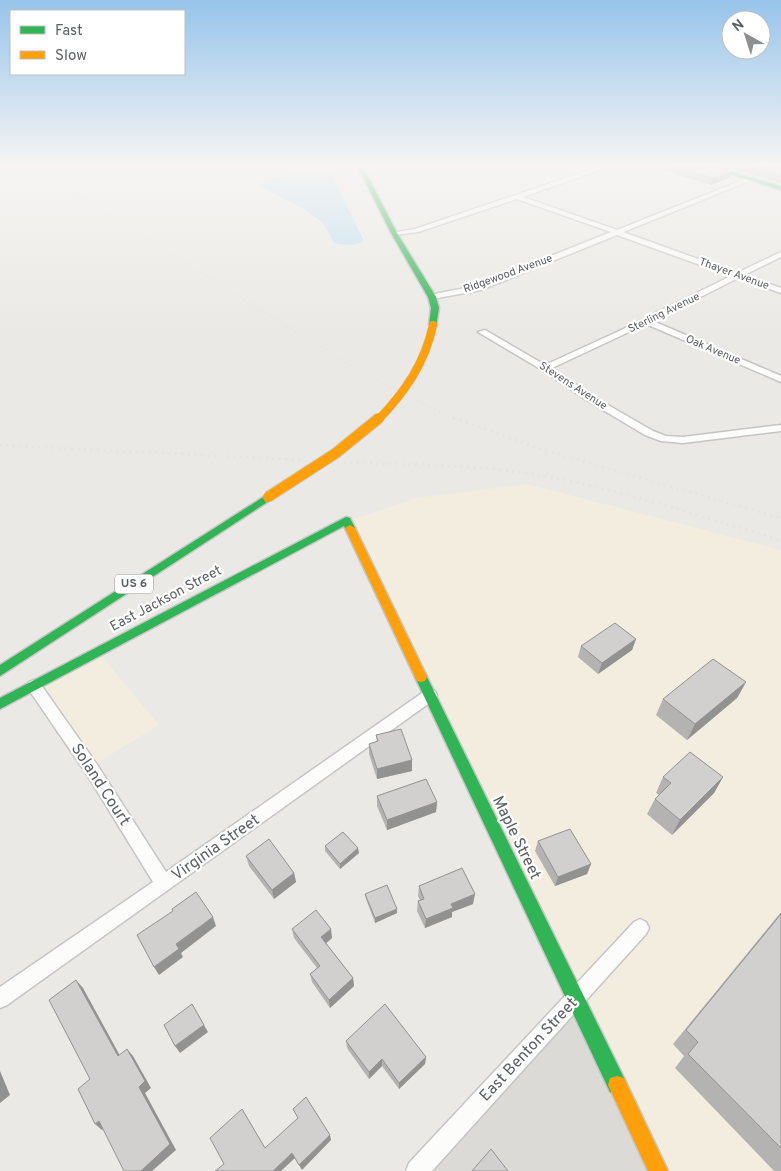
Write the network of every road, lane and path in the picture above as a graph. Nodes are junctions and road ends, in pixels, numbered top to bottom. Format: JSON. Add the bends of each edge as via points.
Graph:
{"nodes":[{"id":1,"x":388,"y":222,"type":"edge"},
{"id":2,"x":444,"y":222,"type":"edge"},
{"id":3,"x":588,"y":222,"type":"edge"},
{"id":4,"x":644,"y":222,"type":"edge"},
{"id":5,"x":618,"y":232,"type":"junction"},
{"id":6,"x":394,"y":234,"type":"junction"},
{"id":7,"x":781,"y":254,"type":"edge"},
{"id":8,"x":738,"y":276,"type":"junction"},
{"id":9,"x":781,"y":291,"type":"edge"},
{"id":10,"x":432,"y":297,"type":"junction"},
{"id":11,"x":646,"y":321,"type":"junction"},
{"id":12,"x":482,"y":332,"type":"dead end"},
{"id":13,"x":545,"y":368,"type":"junction"},
{"id":14,"x":781,"y":379,"type":"edge"},
{"id":15,"x":781,"y":428,"type":"edge"},
{"id":16,"x":346,"y":520,"type":"joint"},
{"id":17,"x":0,"y":671,"type":"edge"},
{"id":18,"x":34,"y":686,"type":"junction"},
{"id":19,"x":430,"y":696,"type":"junction"},
{"id":20,"x":0,"y":704,"type":"edge"},
{"id":21,"x":164,"y":884,"type":"junction"},
{"id":22,"x":640,"y":928,"type":"dead end"},
{"id":23,"x":0,"y":998,"type":"edge"},
{"id":24,"x":576,"y":1000,"type":"junction"},
{"id":25,"x":417,"y":1171,"type":"edge"},
{"id":26,"x":658,"y":1171,"type":"edge"}],
"edges":[{"from":1,"to":6,"type":"main road","number":"US 6"},
{"from":2,"to":6,"type":"street"},
{"from":3,"to":5,"type":"street","name":"Thayer Avenue"},
{"from":4,"to":5,"type":"street","name":"Ridgewood Avenue"},
{"from":5,"to":8,"type":"street","name":"Thayer Avenue"},
{"from":5,"to":10,"type":"street","name":"Ridgewood Avenue","via":[[478,288]]},
{"from":6,"to":10,"type":"main road","number":"US 6"},
{"from":7,"to":8,"type":"street","name":"Sterling Avenue"},
{"from":8,"to":9,"type":"street","name":"Thayer Avenue"},
{"from":8,"to":11,"type":"street","name":"Sterling Avenue"},
{"from":10,"to":17,"type":"main road","number":"US 6","bridge":true,"via":[[435,308],[425,358],[392,405],[366,430]]},
{"from":11,"to":13,"type":"street","name":"Sterling Avenue"},
{"from":11,"to":14,"type":"street","name":"Oak Avenue"},
{"from":12,"to":13,"type":"street","name":"Stevens Avenue"},
{"from":13,"to":15,"type":"street","name":"Stevens Avenue","via":[[591,399],[665,439],[683,440]]},
{"from":16,"to":18,"type":"main road","name":"East Jackson Street"},
{"from":16,"to":19,"type":"main road","name":"Maple Street"},
{"from":18,"to":20,"type":"main road","name":"East Jackson Street"},
{"from":18,"to":21,"type":"street","name":"Soland Court","via":[[91,768]]},
{"from":19,"to":21,"type":"street","name":"Virginia Street"},
{"from":19,"to":24,"type":"main road","name":"Maple Street"},
{"from":21,"to":23,"type":"street","name":"Virginia Street"},
{"from":22,"to":24,"type":"street","name":"East Benton Street"},
{"from":24,"to":25,"type":"street","name":"East Benton Street"},
{"from":24,"to":26,"type":"main road","name":"Maple Street"}]}
